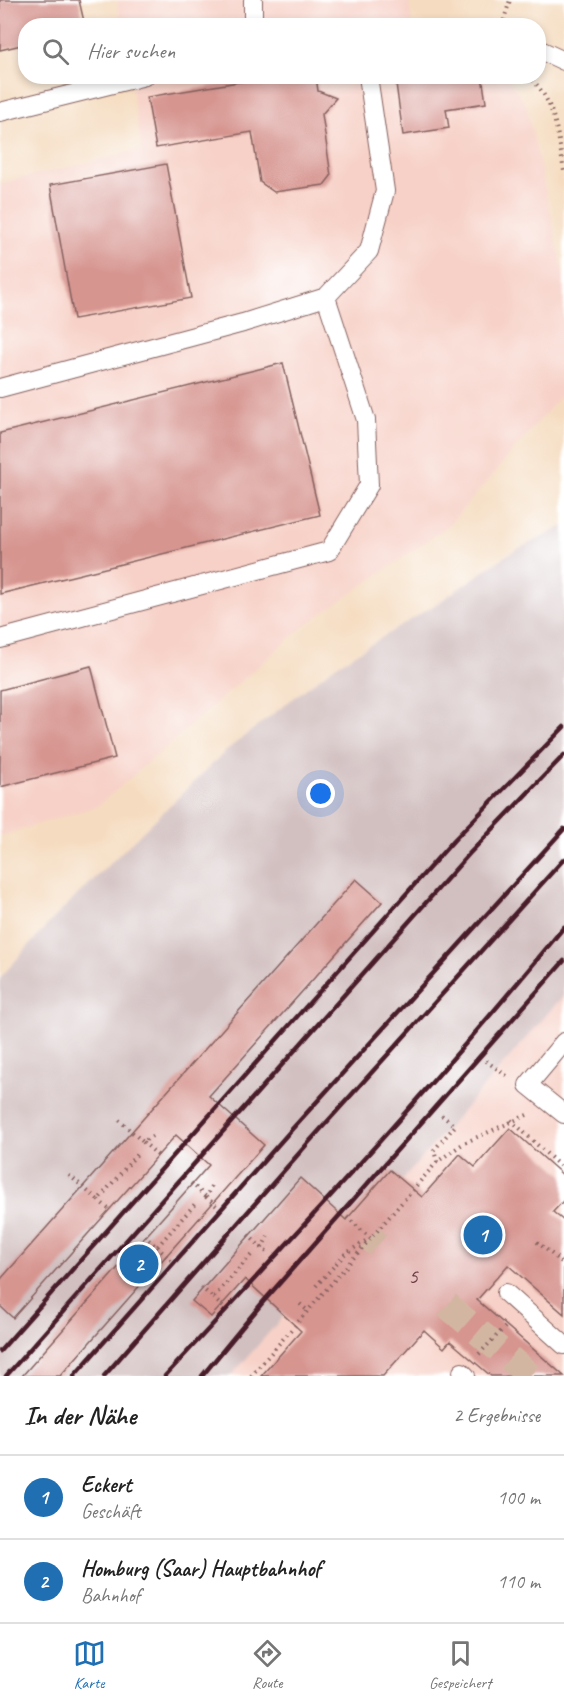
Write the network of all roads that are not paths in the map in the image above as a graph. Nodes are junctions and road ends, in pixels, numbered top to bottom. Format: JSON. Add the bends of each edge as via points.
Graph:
{"nodes":[{"id":1,"x":253,"y":0,"type":"edge"},
{"id":2,"x":253,"y":18,"type":"edge"},
{"id":3,"x":546,"y":53,"type":"edge"},
{"id":4,"x":564,"y":61,"type":"edge"},
{"id":5,"x":113,"y":84,"type":"edge"},
{"id":6,"x":369,"y":84,"type":"edge"},
{"id":7,"x":0,"y":112,"type":"edge"},
{"id":8,"x":326,"y":297,"type":"junction"},
{"id":9,"x":0,"y":388,"type":"edge"},
{"id":10,"x":0,"y":639,"type":"edge"},
{"id":11,"x":564,"y":1042,"type":"edge"},
{"id":12,"x":564,"y":1114,"type":"edge"},
{"id":13,"x":506,"y":1293,"type":"dead end"},
{"id":14,"x":564,"y":1345,"type":"edge"}],
"edges":[{"from":1,"to":2,"type":"lane"},
{"from":3,"to":4,"type":"lane"},
{"from":5,"to":7,"type":"lane"},
{"from":6,"to":8,"type":"lane","via":[[385,191],[369,251]]},
{"from":8,"to":9,"type":"lane"},
{"from":8,"to":10,"type":"lane","via":[[366,420],[369,485],[329,550]]},
{"from":11,"to":12,"type":"lane","via":[[528,1085]]},
{"from":13,"to":14,"type":"lane"}]}
